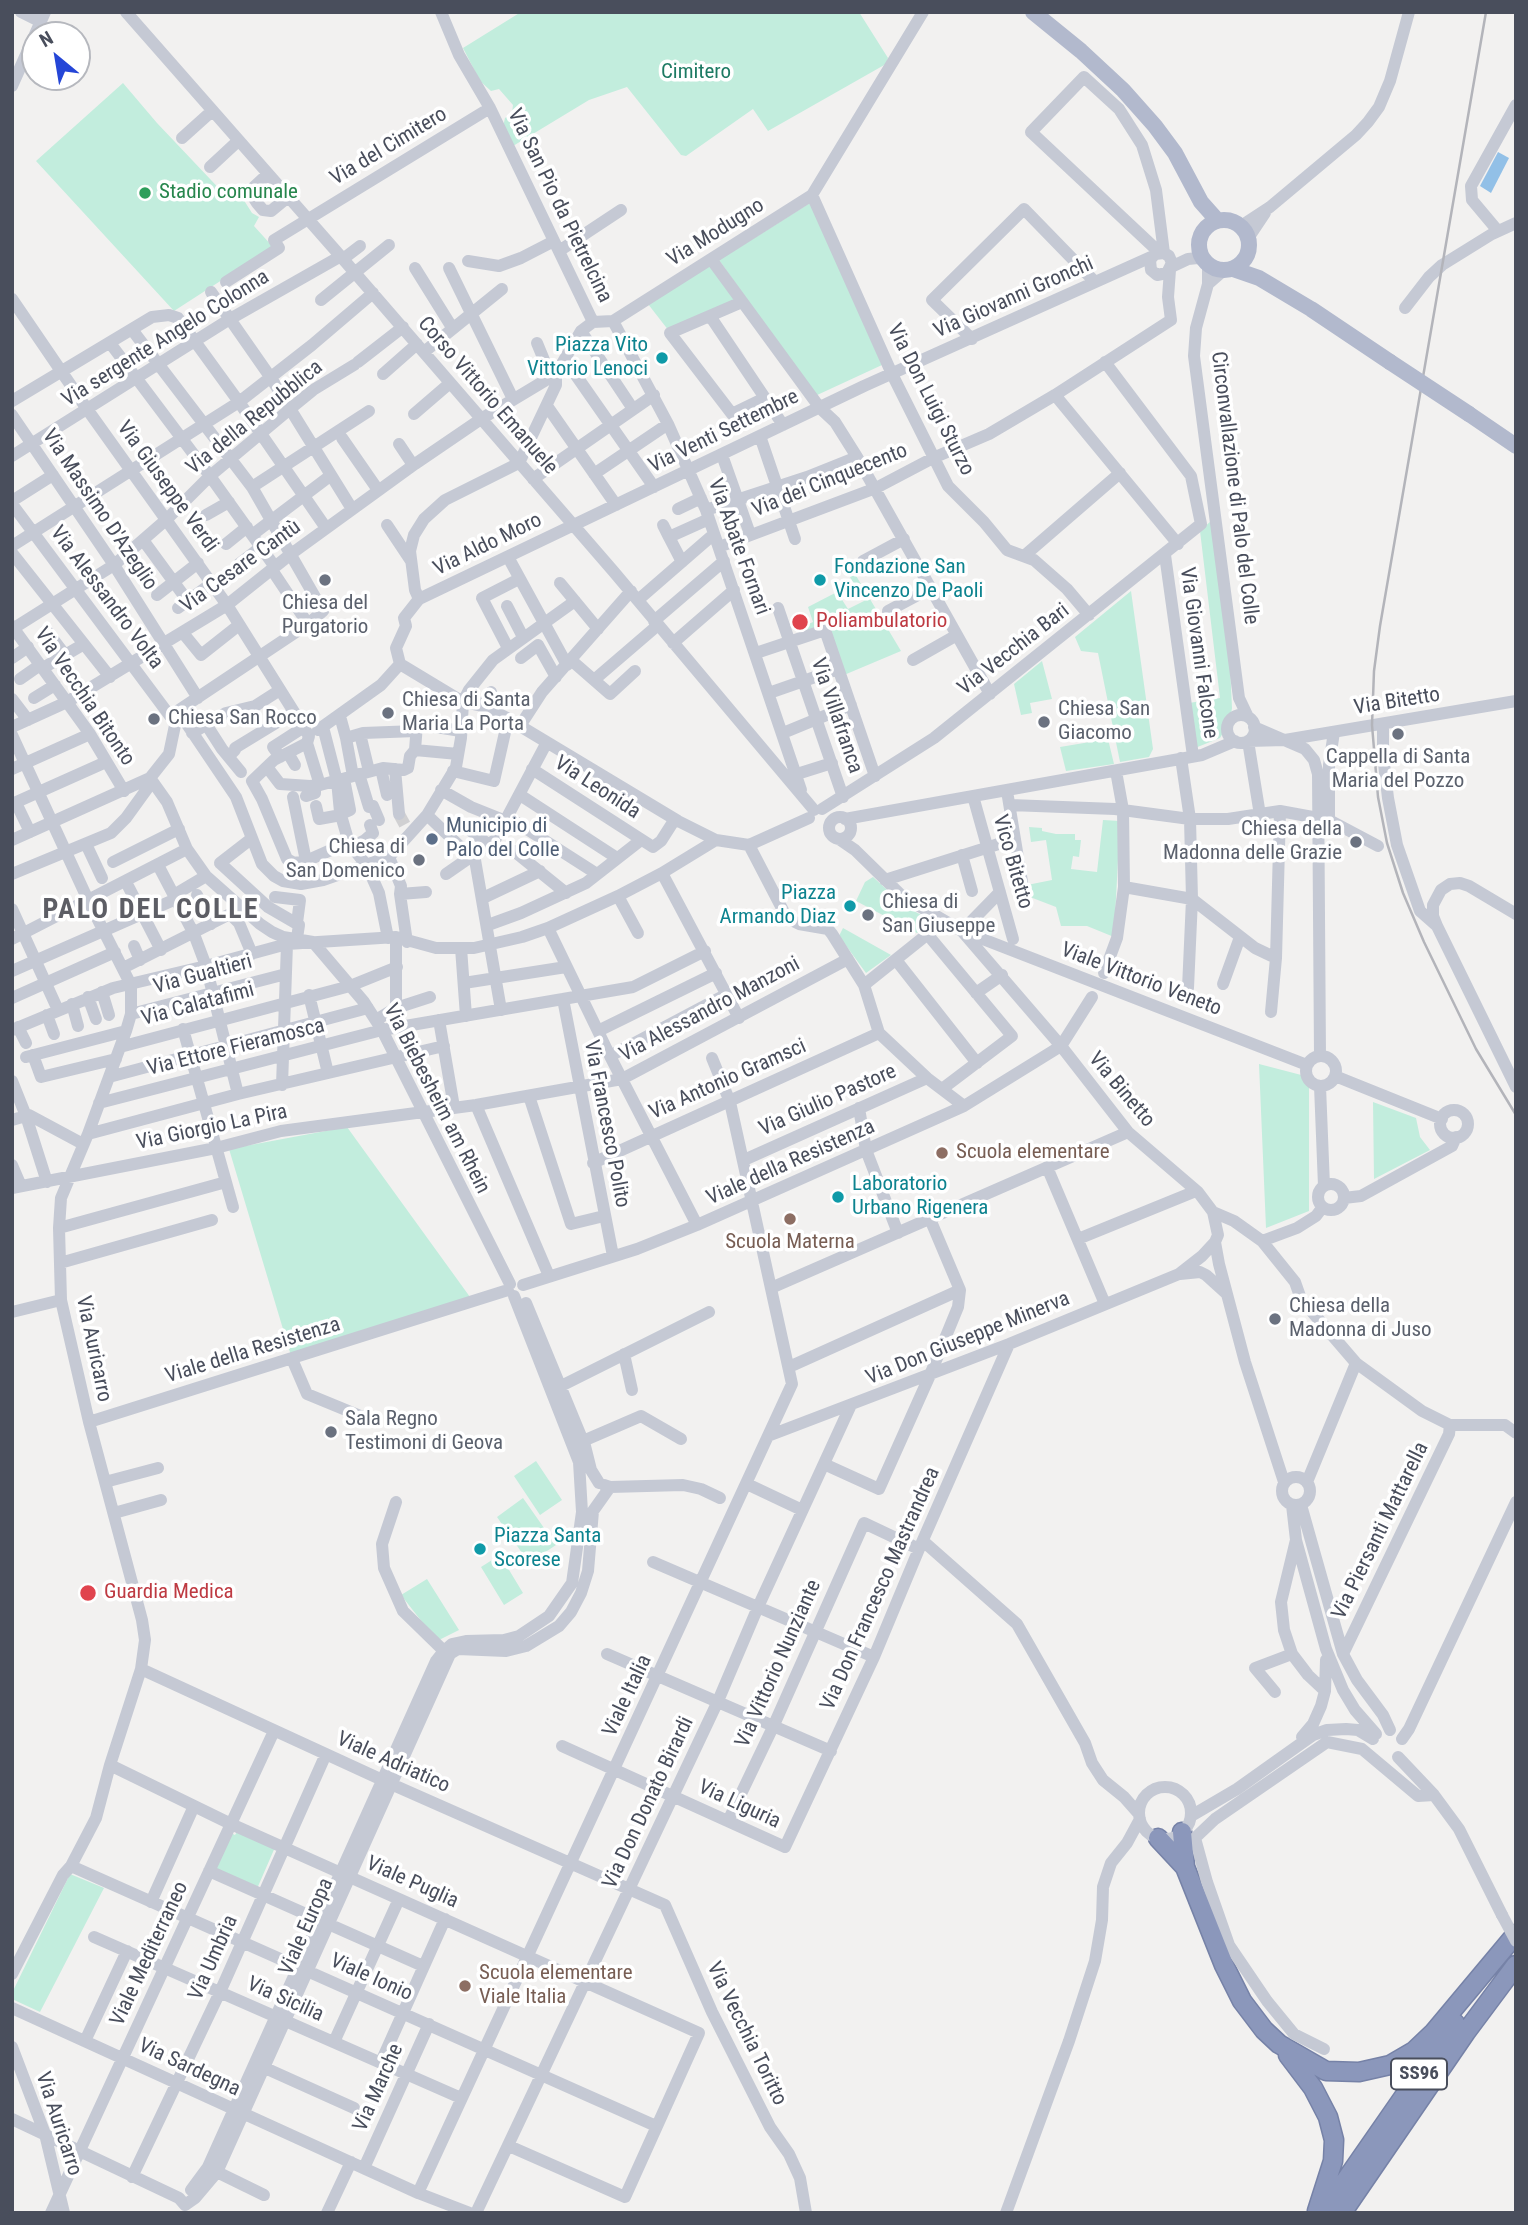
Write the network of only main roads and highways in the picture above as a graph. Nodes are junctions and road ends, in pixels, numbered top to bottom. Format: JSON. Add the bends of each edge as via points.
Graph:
{"nodes":[{"id":1,"x":1033,"y":12,"type":"edge"},
{"id":2,"x":1211,"y":225,"type":"junction"},
{"id":3,"x":1246,"y":258,"type":"junction"},
{"id":4,"x":1229,"y":270,"type":"junction"},
{"id":5,"x":1259,"y":278,"type":"junction"},
{"id":6,"x":1516,"y":446,"type":"edge"},
{"id":7,"x":1182,"y":1832,"type":"road end"},
{"id":8,"x":1154,"y":1836,"type":"road end"},
{"id":9,"x":1185,"y":1867,"type":"junction"},
{"id":10,"x":1516,"y":1937,"type":"edge"},
{"id":11,"x":1516,"y":1965,"type":"edge"},
{"id":12,"x":1279,"y":2044,"type":"junction"},
{"id":13,"x":1376,"y":2160,"type":"junction"},
{"id":14,"x":1316,"y":2213,"type":"edge"},
{"id":15,"x":1323,"y":2213,"type":"edge"},
{"id":16,"x":1342,"y":2213,"type":"edge"},
{"id":17,"x":1349,"y":2213,"type":"edge"}],
"edges":[{"from":1,"to":2,"type":"main road","via":[[1124,90],[1155,125],[1175,153]]},
{"from":2,"to":3,"type":"main road","via":[[1234,221],[1245,231]]},
{"from":2,"to":4,"type":"main road","via":[[1201,235],[1204,258]]},
{"from":3,"to":4,"type":"main road"},
{"from":3,"to":5,"type":"main road"},
{"from":4,"to":5,"type":"main road"},
{"from":5,"to":6,"type":"main road","bridge":true},
{"from":7,"to":9,"type":"highway"},
{"from":8,"to":9,"type":"highway"},
{"from":9,"to":12,"type":"highway","via":[[1242,2001]]},
{"from":10,"to":12,"type":"highway","via":[[1434,2032],[1390,2065],[1359,2072],[1325,2071]]},
{"from":10,"to":15,"type":"highway","number":"SS96"},
{"from":11,"to":13,"type":"highway","number":"SS96"},
{"from":12,"to":14,"type":"highway","via":[[1313,2088],[1334,2140],[1334,2161]]},
{"from":13,"to":16,"type":"highway","number":"SS96"},
{"from":13,"to":17,"type":"highway","via":[[1370,2180]]}]}
